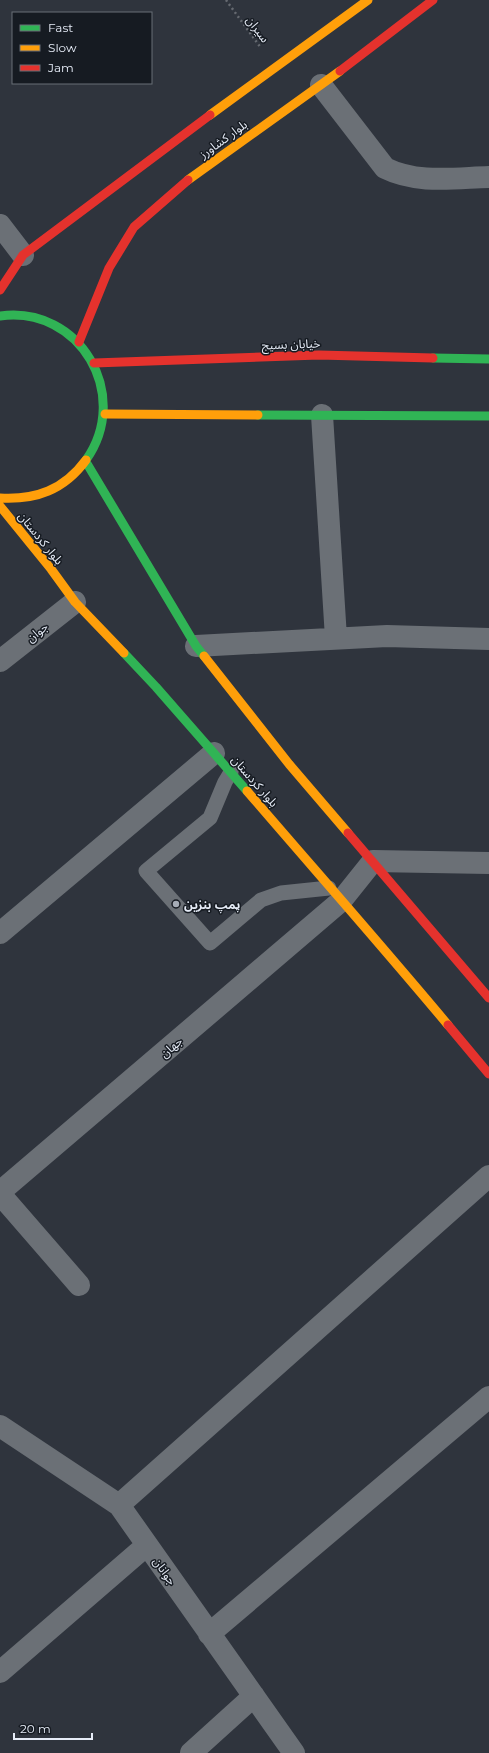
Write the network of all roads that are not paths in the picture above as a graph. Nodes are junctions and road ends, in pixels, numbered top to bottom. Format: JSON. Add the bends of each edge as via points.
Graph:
{"nodes":[{"id":1,"x":368,"y":0,"type":"edge"},
{"id":2,"x":434,"y":0,"type":"edge"},
{"id":3,"x":321,"y":84,"type":"junction"},
{"id":4,"x":489,"y":177,"type":"edge"},
{"id":5,"x":0,"y":226,"type":"edge"},
{"id":6,"x":23,"y":255,"type":"junction"},
{"id":7,"x":0,"y":290,"type":"edge"},
{"id":8,"x":0,"y":316,"type":"edge"},
{"id":9,"x":78,"y":342,"type":"junction"},
{"id":10,"x":489,"y":359,"type":"edge"},
{"id":11,"x":94,"y":363,"type":"junction"},
{"id":12,"x":105,"y":414,"type":"junction"},
{"id":13,"x":322,"y":415,"type":"junction"},
{"id":14,"x":489,"y":416,"type":"edge"},
{"id":15,"x":86,"y":462,"type":"junction"},
{"id":16,"x":0,"y":498,"type":"edge"},
{"id":17,"x":0,"y":506,"type":"edge"},
{"id":18,"x":75,"y":602,"type":"junction"},
{"id":19,"x":336,"y":638,"type":"junction"},
{"id":20,"x":489,"y":639,"type":"edge"},
{"id":21,"x":196,"y":646,"type":"junction"},
{"id":22,"x":0,"y":662,"type":"edge"},
{"id":23,"x":214,"y":753,"type":"junction"},
{"id":24,"x":231,"y":772,"type":"junction"},
{"id":25,"x":373,"y":861,"type":"junction"},
{"id":26,"x":489,"y":863,"type":"edge"},
{"id":27,"x":335,"y":894,"type":"junction"},
{"id":28,"x":0,"y":933,"type":"edge"},
{"id":29,"x":489,"y":998,"type":"edge"},
{"id":30,"x":489,"y":1074,"type":"edge"},
{"id":31,"x":489,"y":1176,"type":"edge"},
{"id":32,"x":0,"y":1193,"type":"edge"},
{"id":33,"x":78,"y":1285,"type":"dead end"},
{"id":34,"x":489,"y":1397,"type":"edge"},
{"id":35,"x":0,"y":1426,"type":"edge"},
{"id":36,"x":119,"y":1505,"type":"junction"},
{"id":37,"x":147,"y":1545,"type":"junction"},
{"id":38,"x":209,"y":1634,"type":"junction"},
{"id":39,"x":0,"y":1672,"type":"edge"},
{"id":40,"x":254,"y":1696,"type":"junction"},
{"id":41,"x":190,"y":1753,"type":"edge"},
{"id":42,"x":294,"y":1753,"type":"edge"}],
"edges":[{"from":1,"to":6,"type":"main road"},
{"from":2,"to":3,"type":"main road","name":"بلوار کشاورز"},
{"from":3,"to":4,"type":"street","via":[[385,168],[398,174],[425,179]]},
{"from":3,"to":9,"type":"main road","name":"بلوار کشاورز","via":[[178,187],[134,228],[109,268]]},
{"from":5,"to":6,"type":"street"},
{"from":6,"to":7,"type":"main road"},
{"from":8,"to":9,"type":"main road","via":[[33,317],[58,326]]},
{"from":9,"to":11,"type":"main road"},
{"from":10,"to":11,"type":"main road","name":"خیابان بسیج","via":[[319,355]]},
{"from":11,"to":12,"type":"main road","via":[[103,387]]},
{"from":12,"to":13,"type":"main road"},
{"from":12,"to":15,"type":"main road","via":[[99,439]]},
{"from":13,"to":14,"type":"main road"},
{"from":13,"to":19,"type":"street"},
{"from":15,"to":16,"type":"main road","via":[[68,481],[45,493],[19,499]]},
{"from":15,"to":21,"type":"main road"},
{"from":17,"to":18,"type":"main road","name":"بلوار کردستان"},
{"from":18,"to":22,"type":"street","name":"جوان"},
{"from":18,"to":23,"type":"main road","name":"بلوار کردستان","via":[[156,687]]},
{"from":19,"to":20,"type":"street","via":[[387,636]]},
{"from":19,"to":21,"type":"street"},
{"from":21,"to":25,"type":"main road","via":[[289,764]]},
{"from":23,"to":24,"type":"main road","name":"بلوار کردستان"},
{"from":23,"to":28,"type":"street"},
{"from":24,"to":27,"type":"main road","name":"بلوار کردستان"},
{"from":24,"to":27,"type":"lane","via":[[210,818],[146,871],[210,943],[261,900],[281,893]]},
{"from":25,"to":26,"type":"street"},
{"from":25,"to":27,"type":"street","name":"جهان"},
{"from":25,"to":29,"type":"main road"},
{"from":27,"to":30,"type":"main road","name":"بلوار کردستان"},
{"from":27,"to":32,"type":"street","name":"جهان"},
{"from":31,"to":36,"type":"street"},
{"from":32,"to":33,"type":"street"},
{"from":34,"to":38,"type":"street"},
{"from":35,"to":36,"type":"street","name":"جوانان"},
{"from":36,"to":37,"type":"street","name":"جوانان"},
{"from":37,"to":38,"type":"street","name":"جوانان"},
{"from":37,"to":39,"type":"street"},
{"from":38,"to":40,"type":"street","name":"جوانان"},
{"from":40,"to":41,"type":"street"},
{"from":40,"to":42,"type":"street","name":"جوانان"}]}
